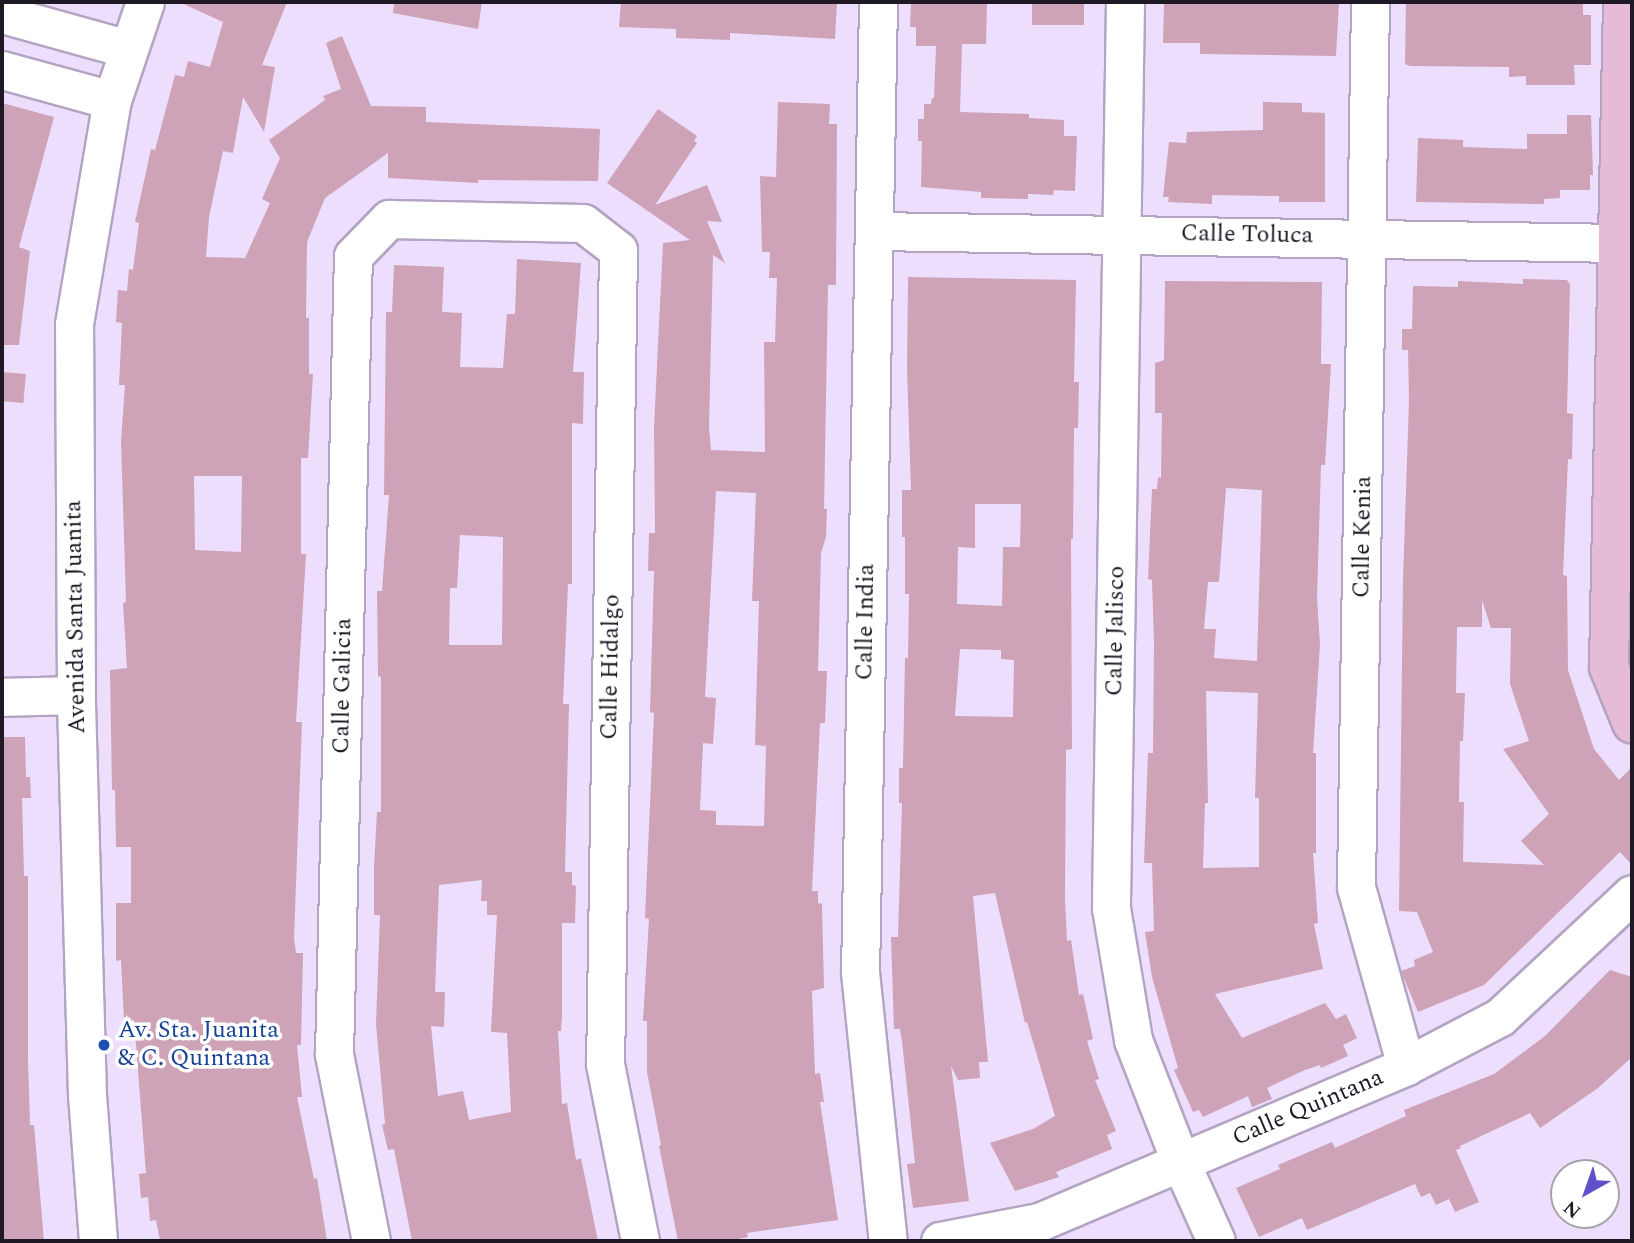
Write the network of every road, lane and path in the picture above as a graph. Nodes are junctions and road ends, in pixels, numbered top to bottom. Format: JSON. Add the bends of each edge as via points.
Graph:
{"nodes":[{"id":1,"x":145,"y":2,"type":"edge"},
{"id":2,"x":878,"y":2,"type":"edge"},
{"id":3,"x":1125,"y":2,"type":"edge"},
{"id":4,"x":1370,"y":2,"type":"edge"},
{"id":5,"x":1623,"y":2,"type":"edge"},
{"id":6,"x":2,"y":14,"type":"edge"},
{"id":7,"x":128,"y":49,"type":"junction"},
{"id":8,"x":2,"y":70,"type":"edge"},
{"id":9,"x":113,"y":100,"type":"junction"},
{"id":10,"x":466,"y":220,"type":"joint"},
{"id":11,"x":874,"y":231,"type":"junction"},
{"id":12,"x":1123,"y":233,"type":"junction"},
{"id":13,"x":1368,"y":237,"type":"junction"},
{"id":14,"x":1620,"y":243,"type":"junction"},
{"id":15,"x":76,"y":695,"type":"junction"},
{"id":16,"x":2,"y":697,"type":"edge"},
{"id":17,"x":1632,"y":723,"type":"edge"},
{"id":18,"x":1632,"y":894,"type":"edge"},
{"id":19,"x":1406,"y":1066,"type":"junction"},
{"id":20,"x":1181,"y":1163,"type":"junction"},
{"id":21,"x":98,"y":1241,"type":"edge"},
{"id":22,"x":370,"y":1241,"type":"edge"},
{"id":23,"x":640,"y":1241,"type":"edge"},
{"id":24,"x":888,"y":1241,"type":"edge"},
{"id":25,"x":940,"y":1241,"type":"edge"},
{"id":26,"x":1216,"y":1241,"type":"edge"}],
"edges":[{"from":1,"to":7,"type":"street","name":"Avenida Santa Juanita"},
{"from":2,"to":11,"type":"street","name":"Calle India"},
{"from":3,"to":12,"type":"street","name":"Calle Jalisco"},
{"from":4,"to":13,"type":"street","name":"Calle Kenia"},
{"from":5,"to":14,"type":"main road"},
{"from":6,"to":7,"type":"street"},
{"from":7,"to":9,"type":"street","name":"Avenida Santa Juanita"},
{"from":8,"to":9,"type":"street"},
{"from":9,"to":15,"type":"street","name":"Avenida Santa Juanita","via":[[74,324]]},
{"from":10,"to":22,"type":"street","name":"Calle Galicia","via":[[389,219],[353,256],[334,1054]]},
{"from":10,"to":23,"type":"street","name":"Calle Hidalgo","via":[[583,223],[618,250],[605,1065]]},
{"from":11,"to":12,"type":"street","name":"Calle Toluca"},
{"from":11,"to":24,"type":"street","name":"Calle India","via":[[860,972]]},
{"from":12,"to":13,"type":"street","name":"Calle Toluca"},
{"from":12,"to":20,"type":"street","name":"Calle Jalisco","via":[[1111,908],[1133,1040]]},
{"from":13,"to":14,"type":"street","name":"Calle Toluca"},
{"from":13,"to":19,"type":"street","name":"Calle Kenia","via":[[1356,887]]},
{"from":14,"to":17,"type":"main road","via":[[1609,667]]},
{"from":15,"to":16,"type":"street"},
{"from":15,"to":21,"type":"street","name":"Avenida Santa Juanita","via":[[87,1096]]},
{"from":18,"to":19,"type":"street","name":"Calle Quintana","via":[[1500,1017]]},
{"from":19,"to":20,"type":"street","name":"Calle Quintana"},
{"from":20,"to":25,"type":"street","name":"Calle Quintana","via":[[1039,1222]]},
{"from":20,"to":26,"type":"street","name":"Calle Jalisco"}]}
